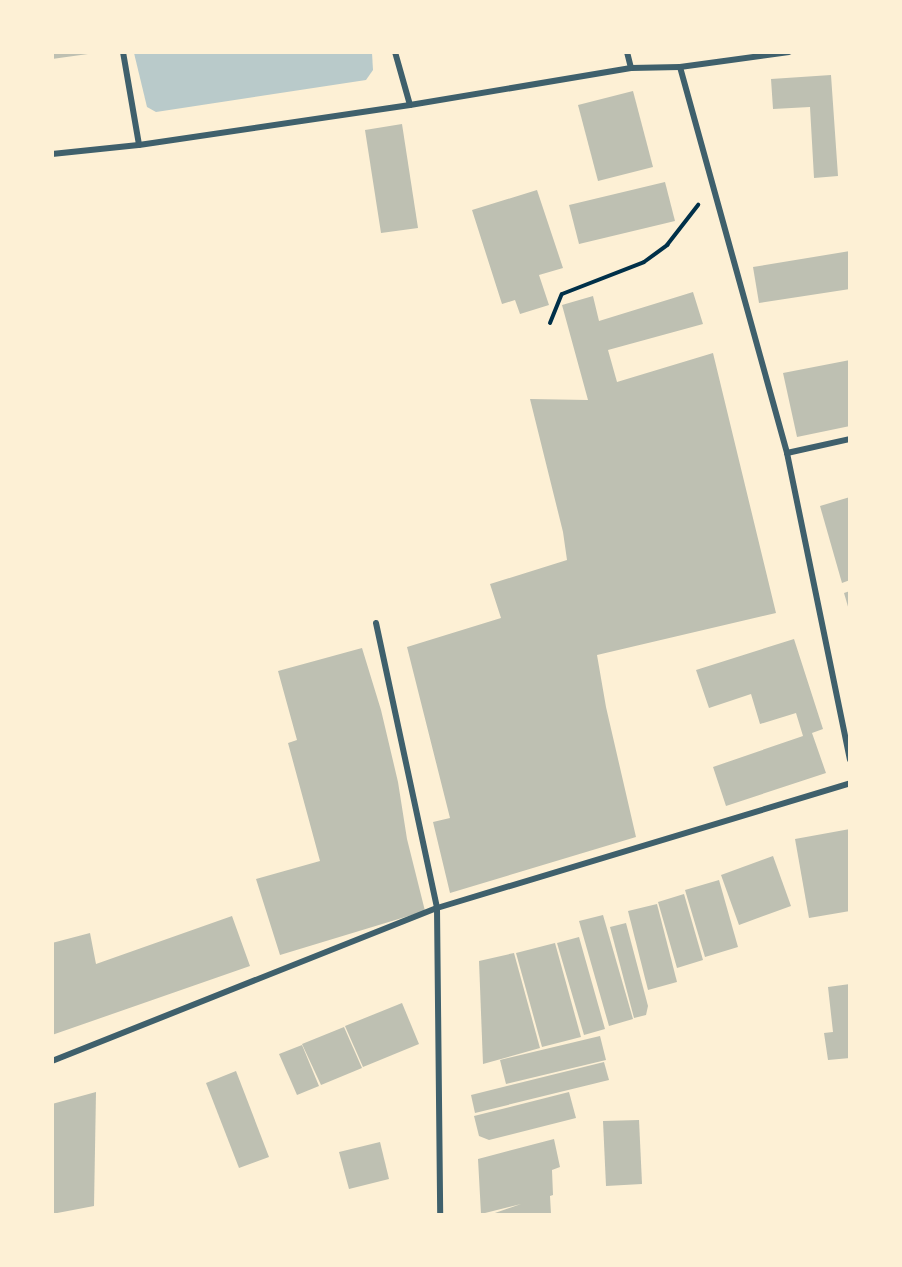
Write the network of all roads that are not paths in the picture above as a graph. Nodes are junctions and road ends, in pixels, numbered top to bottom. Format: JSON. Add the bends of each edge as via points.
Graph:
{"nodes":[{"id":1,"x":123,"y":52,"type":"edge"},
{"id":2,"x":395,"y":52,"type":"edge"},
{"id":3,"x":627,"y":52,"type":"edge"},
{"id":4,"x":789,"y":52,"type":"edge"},
{"id":5,"x":680,"y":68,"type":"junction"},
{"id":6,"x":631,"y":69,"type":"junction"},
{"id":7,"x":410,"y":105,"type":"junction"},
{"id":8,"x":139,"y":145,"type":"junction"},
{"id":9,"x":52,"y":154,"type":"edge"},
{"id":10,"x":849,"y":439,"type":"edge"},
{"id":11,"x":788,"y":453,"type":"junction"},
{"id":12,"x":376,"y":623,"type":"dead end"},
{"id":13,"x":849,"y":760,"type":"edge"},
{"id":14,"x":849,"y":783,"type":"edge"},
{"id":15,"x":436,"y":908,"type":"junction"},
{"id":16,"x":52,"y":1061,"type":"edge"},
{"id":17,"x":440,"y":1215,"type":"edge"}],
"edges":[{"from":1,"to":8,"type":"street"},
{"from":2,"to":7,"type":"street"},
{"from":3,"to":6,"type":"street"},
{"from":4,"to":5,"type":"street"},
{"from":5,"to":6,"type":"street"},
{"from":5,"to":11,"type":"street"},
{"from":6,"to":7,"type":"street"},
{"from":7,"to":8,"type":"street"},
{"from":8,"to":9,"type":"street"},
{"from":10,"to":11,"type":"street"},
{"from":11,"to":13,"type":"street"},
{"from":12,"to":15,"type":"street"},
{"from":14,"to":15,"type":"street"},
{"from":15,"to":16,"type":"street"},
{"from":15,"to":17,"type":"street"}]}
